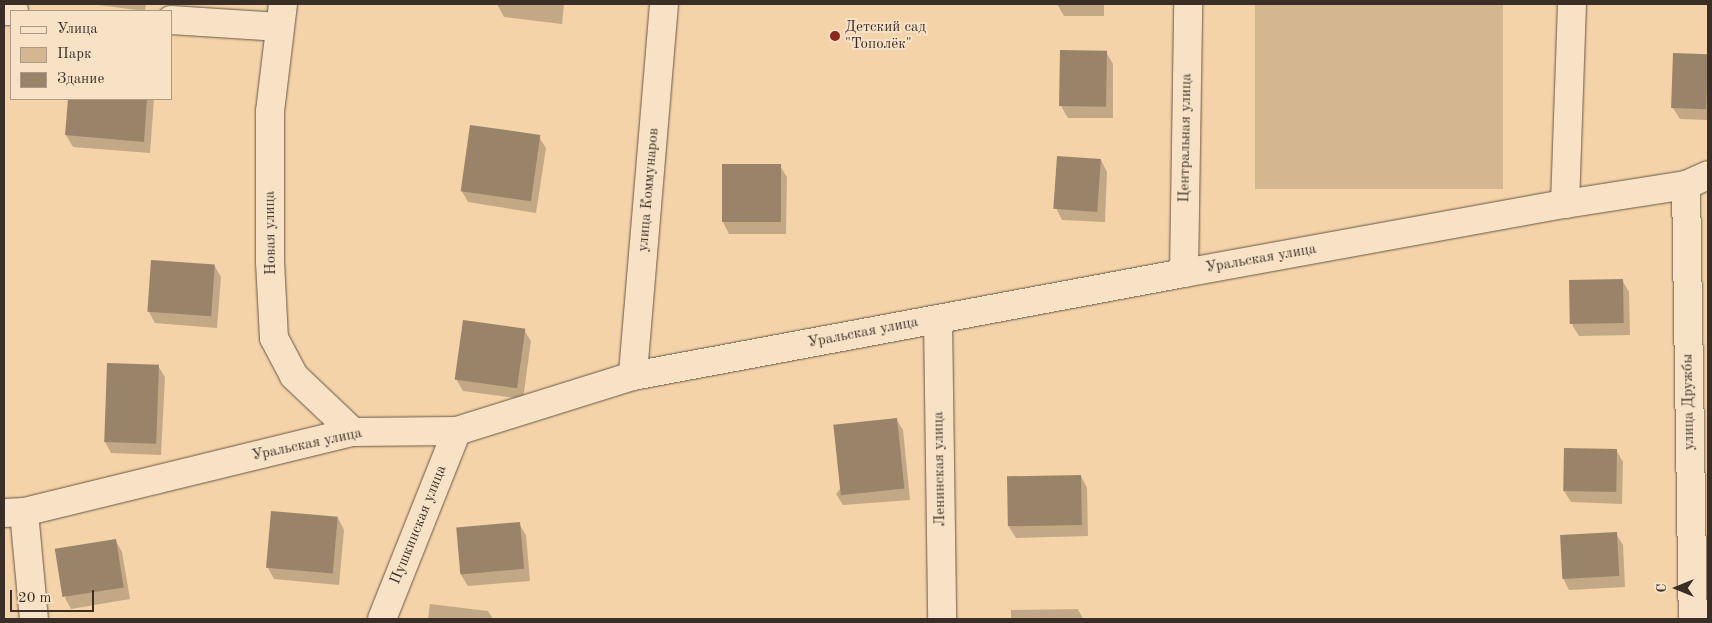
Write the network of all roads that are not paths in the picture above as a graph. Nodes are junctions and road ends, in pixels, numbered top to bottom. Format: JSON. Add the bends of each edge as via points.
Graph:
{"nodes":[{"id":1,"x":664,"y":4,"type":"edge"},
{"id":2,"x":1188,"y":4,"type":"edge"},
{"id":3,"x":1572,"y":4,"type":"edge"},
{"id":4,"x":282,"y":15,"type":"edge"},
{"id":5,"x":172,"y":20,"type":"edge"},
{"id":6,"x":1697,"y":180,"type":"edge"},
{"id":7,"x":1565,"y":204,"type":"junction"},
{"id":8,"x":1184,"y":273,"type":"junction"},
{"id":9,"x":938,"y":319,"type":"junction"},
{"id":10,"x":633,"y":376,"type":"junction"},
{"id":11,"x":457,"y":431,"type":"junction"},
{"id":12,"x":353,"y":432,"type":"junction"},
{"id":13,"x":14,"y":513,"type":"edge"},
{"id":14,"x":34,"y":619,"type":"edge"},
{"id":15,"x":382,"y":619,"type":"edge"},
{"id":16,"x":942,"y":619,"type":"edge"},
{"id":17,"x":1693,"y":619,"type":"edge"}],
"edges":[{"from":1,"to":10,"type":"street","name":"улица Коммунаров"},
{"from":2,"to":8,"type":"street","name":"Центральная улица"},
{"from":3,"to":7,"type":"street"},
{"from":4,"to":5,"type":"street"},
{"from":4,"to":12,"type":"street","name":"Новая улица","via":[[270,112],[270,262],[274,338],[294,376]]},
{"from":6,"to":7,"type":"street","name":"Уральская улица"},
{"from":6,"to":17,"type":"street","name":"улица Дружбы"},
{"from":7,"to":8,"type":"street","name":"Уральская улица"},
{"from":8,"to":9,"type":"street","name":"Уральская улица"},
{"from":9,"to":10,"type":"street","name":"Уральская улица"},
{"from":9,"to":16,"type":"street","name":"Ленинская улица"},
{"from":10,"to":11,"type":"street","name":"Уральская улица"},
{"from":11,"to":12,"type":"street","name":"Уральская улица"},
{"from":11,"to":15,"type":"street","name":"Пушкинская улица"},
{"from":12,"to":13,"type":"street","name":"Уральская улица"},
{"from":13,"to":14,"type":"street"}]}
